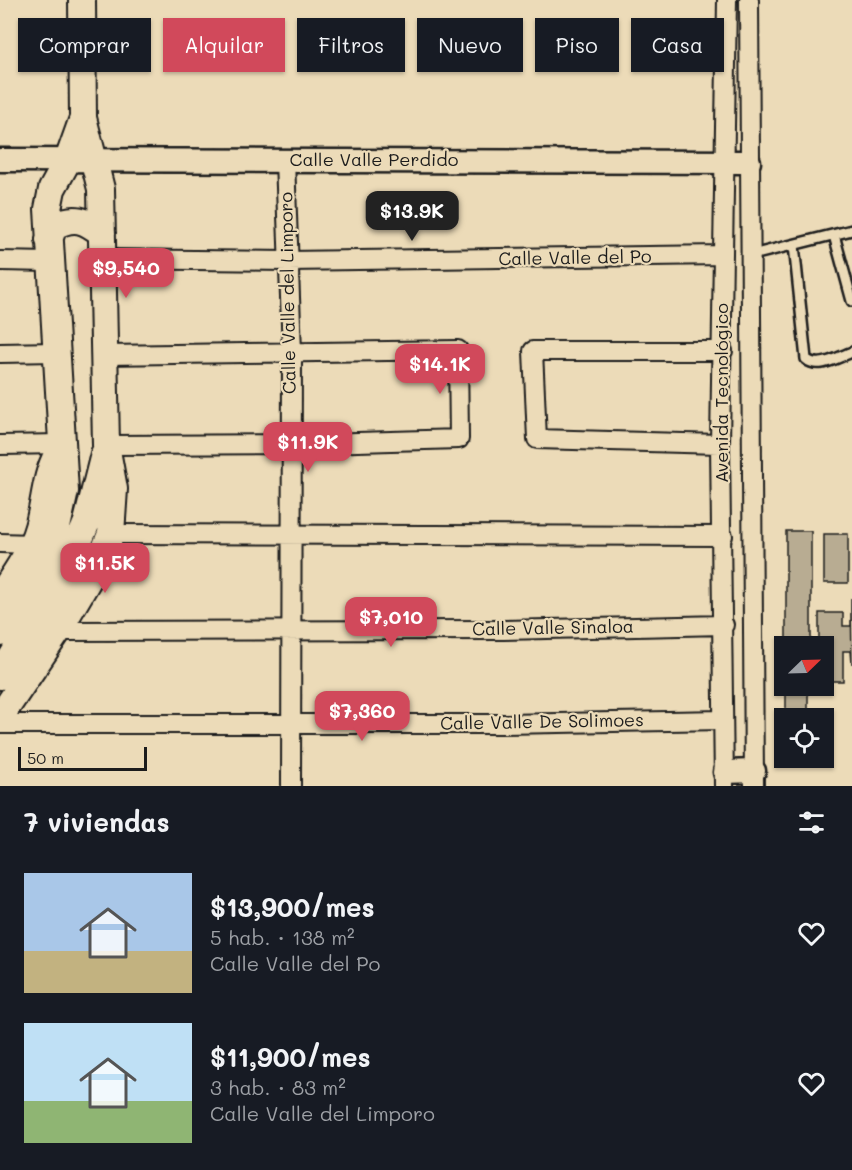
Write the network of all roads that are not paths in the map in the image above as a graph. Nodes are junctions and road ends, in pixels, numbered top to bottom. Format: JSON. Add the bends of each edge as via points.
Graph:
{"nodes":[{"id":1,"x":82,"y":0,"type":"edge"},
{"id":2,"x":727,"y":0,"type":"edge"},
{"id":3,"x":748,"y":0,"type":"edge"},
{"id":4,"x":0,"y":160,"type":"edge"},
{"id":5,"x":81,"y":160,"type":"junction"},
{"id":6,"x":285,"y":160,"type":"junction"},
{"id":7,"x":749,"y":162,"type":"junction"},
{"id":8,"x":726,"y":163,"type":"junction"},
{"id":9,"x":852,"y":230,"type":"edge"},
{"id":10,"x":102,"y":233,"type":"junction"},
{"id":11,"x":834,"y":235,"type":"junction"},
{"id":12,"x":794,"y":245,"type":"junction"},
{"id":13,"x":50,"y":251,"type":"junction"},
{"id":14,"x":722,"y":255,"type":"junction"},
{"id":15,"x":752,"y":255,"type":"junction"},
{"id":16,"x":104,"y":259,"type":"junction"},
{"id":17,"x":0,"y":261,"type":"edge"},
{"id":18,"x":288,"y":261,"type":"junction"},
{"id":19,"x":852,"y":301,"type":"edge"},
{"id":20,"x":723,"y":351,"type":"junction"},
{"id":21,"x":56,"y":352,"type":"junction"},
{"id":22,"x":292,"y":352,"type":"junction"},
{"id":23,"x":852,"y":352,"type":"edge"},
{"id":24,"x":0,"y":353,"type":"edge"},
{"id":25,"x":105,"y":355,"type":"junction"},
{"id":26,"x":62,"y":444,"type":"junction"},
{"id":27,"x":290,"y":444,"type":"junction"},
{"id":28,"x":720,"y":444,"type":"junction"},
{"id":29,"x":0,"y":445,"type":"edge"},
{"id":30,"x":106,"y":445,"type":"junction"},
{"id":31,"x":111,"y":534,"type":"junction"},
{"id":32,"x":291,"y":536,"type":"junction"},
{"id":33,"x":723,"y":536,"type":"junction"},
{"id":34,"x":0,"y":543,"type":"edge"},
{"id":35,"x":32,"y":544,"type":"junction"},
{"id":36,"x":0,"y":596,"type":"edge"},
{"id":37,"x":724,"y":626,"type":"junction"},
{"id":38,"x":290,"y":629,"type":"junction"},
{"id":39,"x":58,"y":632,"type":"junction"},
{"id":40,"x":0,"y":633,"type":"edge"},
{"id":41,"x":0,"y":675,"type":"edge"},
{"id":42,"x":0,"y":717,"type":"edge"},
{"id":43,"x":723,"y":720,"type":"junction"},
{"id":44,"x":0,"y":724,"type":"edge"},
{"id":45,"x":290,"y":724,"type":"junction"},
{"id":46,"x":724,"y":779,"type":"edge"},
{"id":47,"x":754,"y":779,"type":"edge"},
{"id":48,"x":291,"y":786,"type":"edge"}],
"edges":[{"from":1,"to":5,"type":"main road"},
{"from":2,"to":8,"type":"street","name":"Avenida Tecnológico"},
{"from":3,"to":7,"type":"street","name":"Avenida Tecnológico"},
{"from":4,"to":5,"type":"street","name":"Calle Valle Perdido"},
{"from":5,"to":6,"type":"street","name":"Calle Valle Perdido"},
{"from":5,"to":10,"type":"main road","via":[[101,189]]},
{"from":5,"to":13,"type":"main road","via":[[52,189],[48,209]]},
{"from":6,"to":8,"type":"street","name":"Calle Valle Perdido"},
{"from":6,"to":18,"type":"street","name":"Calle Valle del Limporo"},
{"from":7,"to":8,"type":"street","name":"Calle Valle Perdido"},
{"from":7,"to":15,"type":"street","name":"Avenida Tecnológico"},
{"from":8,"to":14,"type":"street","name":"Avenida Tecnológico"},
{"from":9,"to":11,"type":"lane"},
{"from":10,"to":13,"type":"main road","via":[[85,220],[69,219],[54,226]]},
{"from":10,"to":16,"type":"main road"},
{"from":11,"to":12,"type":"lane"},
{"from":11,"to":19,"type":"lane"},
{"from":12,"to":15,"type":"lane"},
{"from":12,"to":23,"type":"lane","via":[[806,359],[821,364]]},
{"from":13,"to":17,"type":"street"},
{"from":13,"to":21,"type":"main road"},
{"from":14,"to":18,"type":"street","name":"Calle Valle del Po"},
{"from":14,"to":20,"type":"street","name":"Avenida Tecnológico"},
{"from":15,"to":47,"type":"street","name":"Avenida Tecnológico"},
{"from":16,"to":18,"type":"street","name":"Calle Valle del Po"},
{"from":16,"to":25,"type":"main road"},
{"from":18,"to":22,"type":"street","name":"Calle Valle del Limporo"},
{"from":20,"to":28,"type":"street","name":"Avenida Tecnológico"},
{"from":20,"to":28,"type":"street","via":[[533,351],[537,439]]},
{"from":21,"to":24,"type":"street"},
{"from":21,"to":26,"type":"main road"},
{"from":22,"to":25,"type":"street"},
{"from":22,"to":27,"type":"street","name":"Calle Valle del Limporo"},
{"from":22,"to":27,"type":"street","via":[[458,350],[459,439]]},
{"from":25,"to":30,"type":"main road"},
{"from":26,"to":29,"type":"street"},
{"from":26,"to":35,"type":"main road","via":[[51,466]]},
{"from":26,"to":40,"type":"main road","via":[[64,491],[51,554]]},
{"from":27,"to":30,"type":"street"},
{"from":27,"to":32,"type":"street","name":"Calle Valle del Limporo"},
{"from":28,"to":33,"type":"street","name":"Avenida Tecnológico"},
{"from":30,"to":31,"type":"main road","via":[[114,489]]},
{"from":30,"to":41,"type":"main road","via":[[78,545],[54,593]]},
{"from":31,"to":32,"type":"street"},
{"from":31,"to":39,"type":"main road"},
{"from":32,"to":33,"type":"street"},
{"from":32,"to":38,"type":"street","name":"Calle Valle del Limporo"},
{"from":33,"to":37,"type":"street","name":"Avenida Tecnológico"},
{"from":34,"to":35,"type":"street"},
{"from":35,"to":36,"type":"main road"},
{"from":37,"to":38,"type":"street","name":"Calle Valle Sinaloa"},
{"from":37,"to":43,"type":"street","name":"Avenida Tecnológico"},
{"from":38,"to":39,"type":"street","name":"Calle Valle Sinaloa"},
{"from":38,"to":45,"type":"street","name":"Calle Valle del Limporo"},
{"from":39,"to":42,"type":"main road"},
{"from":43,"to":45,"type":"street","name":"Calle Valle De Solimoes"},
{"from":43,"to":46,"type":"street","name":"Avenida Tecnológico"},
{"from":44,"to":45,"type":"street","name":"Calle Valle De Solimoes"},
{"from":45,"to":48,"type":"street","name":"Calle Valle del Limporo"},
{"from":46,"to":47,"type":"street"}]}
